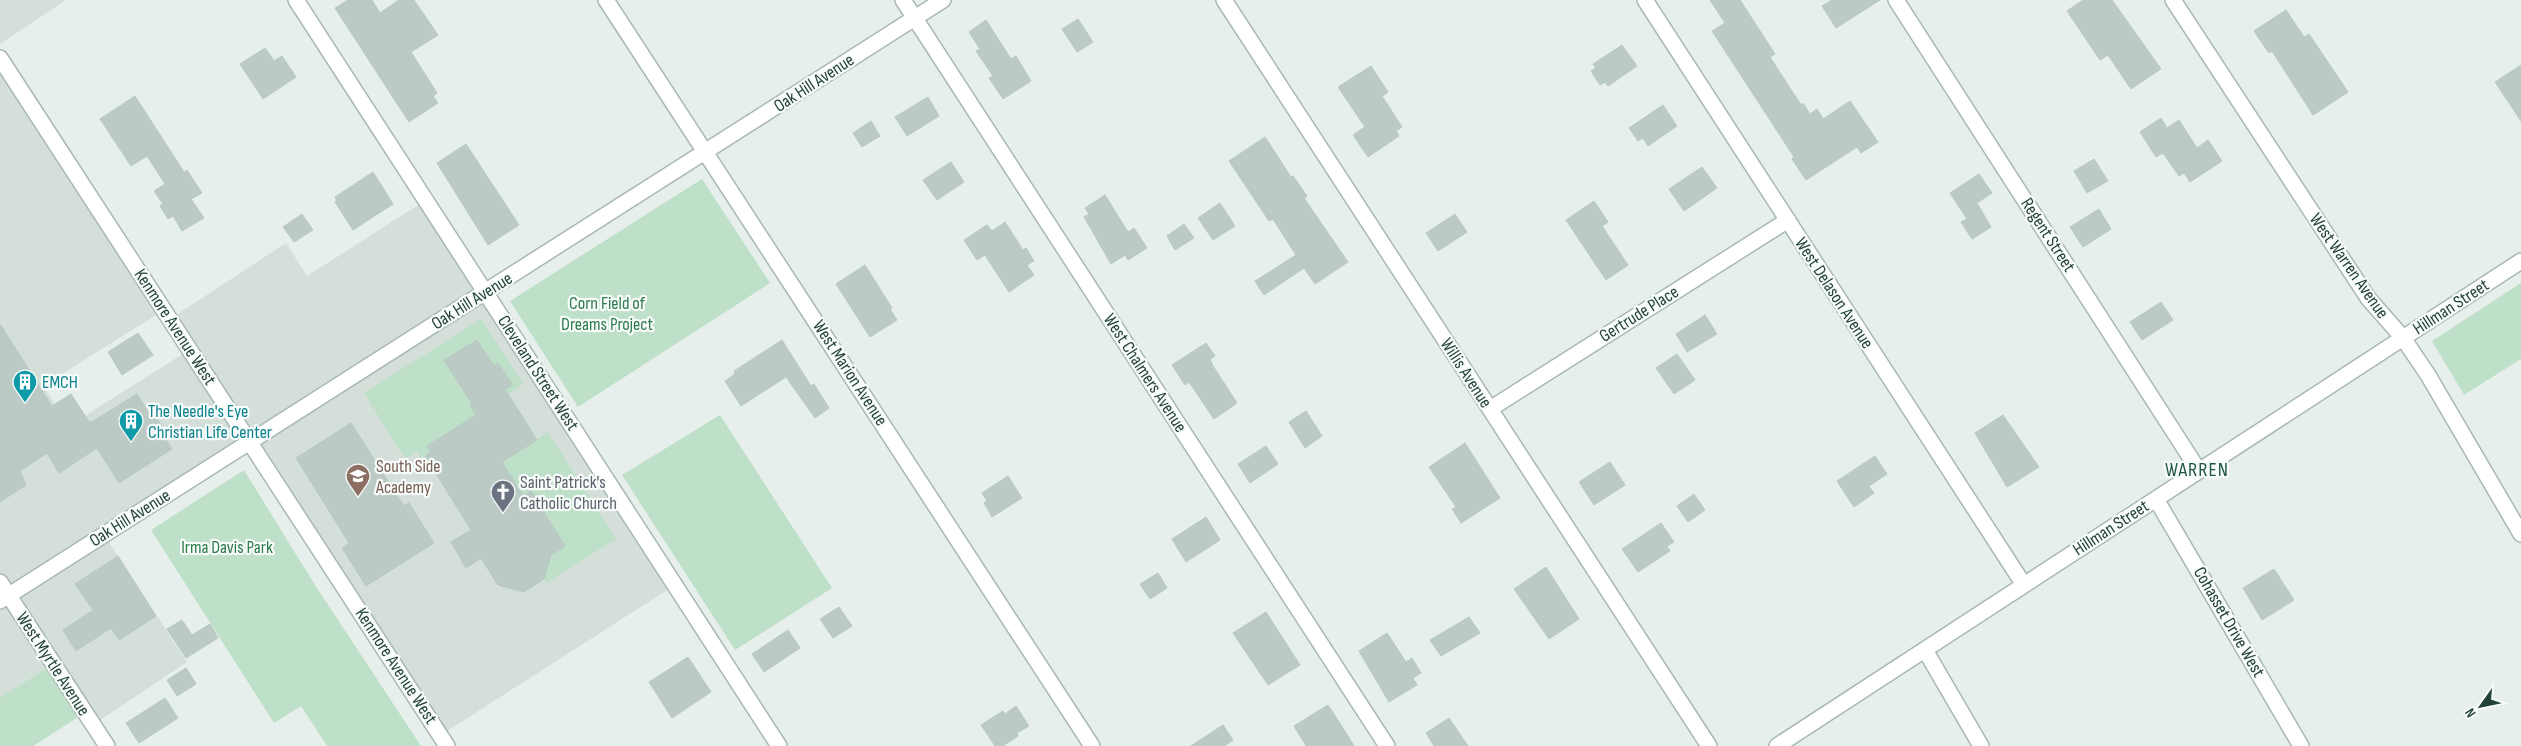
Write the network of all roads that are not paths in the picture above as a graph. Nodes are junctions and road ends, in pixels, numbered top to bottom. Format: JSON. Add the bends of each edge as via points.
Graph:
{"nodes":[{"id":1,"x":296,"y":0,"type":"edge"},
{"id":2,"x":606,"y":0,"type":"edge"},
{"id":3,"x":903,"y":0,"type":"edge"},
{"id":4,"x":943,"y":0,"type":"edge"},
{"id":5,"x":1224,"y":0,"type":"edge"},
{"id":6,"x":1645,"y":0,"type":"edge"},
{"id":7,"x":1896,"y":0,"type":"edge"},
{"id":8,"x":2173,"y":0,"type":"edge"},
{"id":9,"x":915,"y":18,"type":"junction"},
{"id":10,"x":0,"y":58,"type":"edge"},
{"id":11,"x":707,"y":152,"type":"junction"},
{"id":12,"x":1788,"y":220,"type":"junction"},
{"id":13,"x":2521,"y":261,"type":"edge"},
{"id":14,"x":485,"y":292,"type":"junction"},
{"id":15,"x":2404,"y":338,"type":"junction"},
{"id":16,"x":1490,"y":409,"type":"junction"},
{"id":17,"x":250,"y":442,"type":"junction"},
{"id":18,"x":2199,"y":471,"type":"junction"},
{"id":19,"x":2156,"y":499,"type":"junction"},
{"id":20,"x":2521,"y":534,"type":"edge"},
{"id":21,"x":0,"y":582,"type":"edge"},
{"id":22,"x":2024,"y":585,"type":"junction"},
{"id":23,"x":4,"y":598,"type":"edge"},
{"id":24,"x":1925,"y":650,"type":"junction"},
{"id":25,"x":107,"y":746,"type":"edge"},
{"id":26,"x":448,"y":746,"type":"edge"},
{"id":27,"x":779,"y":746,"type":"edge"},
{"id":28,"x":1092,"y":746,"type":"edge"},
{"id":29,"x":1387,"y":746,"type":"edge"},
{"id":30,"x":1709,"y":746,"type":"edge"},
{"id":31,"x":1777,"y":746,"type":"edge"},
{"id":32,"x":1981,"y":746,"type":"edge"},
{"id":33,"x":2301,"y":746,"type":"edge"}],
"edges":[{"from":1,"to":14,"type":"street","name":"Cleveland Street West"},
{"from":2,"to":11,"type":"street","name":"West Marion Avenue"},
{"from":3,"to":9,"type":"street","name":"West Chalmers Avenue"},
{"from":4,"to":9,"type":"street","name":"Oak Hill Avenue"},
{"from":5,"to":16,"type":"street","name":"Willis Avenue"},
{"from":6,"to":12,"type":"street","name":"West Delason Avenue"},
{"from":7,"to":18,"type":"street","name":"Regent Street"},
{"from":8,"to":15,"type":"street","name":"West Warren Avenue","via":[[2368,298]]},
{"from":9,"to":11,"type":"street","name":"Oak Hill Avenue"},
{"from":9,"to":29,"type":"street","name":"West Chalmers Avenue"},
{"from":10,"to":17,"type":"street","name":"Kenmore Avenue West"},
{"from":11,"to":14,"type":"street","name":"Oak Hill Avenue"},
{"from":11,"to":28,"type":"street","name":"West Marion Avenue"},
{"from":12,"to":16,"type":"street","name":"Gertrude Place"},
{"from":12,"to":22,"type":"street","name":"West Delason Avenue"},
{"from":13,"to":15,"type":"street","name":"Hillman Street"},
{"from":14,"to":17,"type":"street","name":"Oak Hill Avenue"},
{"from":14,"to":27,"type":"street","name":"Cleveland Street West"},
{"from":15,"to":18,"type":"street","name":"Hillman Street"},
{"from":15,"to":20,"type":"street","name":"West Warren Avenue"},
{"from":16,"to":30,"type":"street","name":"Willis Avenue"},
{"from":17,"to":23,"type":"street","name":"Oak Hill Avenue"},
{"from":17,"to":26,"type":"street","name":"Kenmore Avenue West"},
{"from":18,"to":19,"type":"street","name":"Hillman Street"},
{"from":19,"to":22,"type":"street","name":"Hillman Street"},
{"from":19,"to":33,"type":"street","name":"Cohasset Drive West"},
{"from":21,"to":23,"type":"street","name":"West Myrtle Avenue"},
{"from":22,"to":24,"type":"street","name":"Hillman Street"},
{"from":23,"to":25,"type":"street","name":"West Myrtle Avenue"},
{"from":24,"to":31,"type":"street","name":"Hillman Street"},
{"from":24,"to":32,"type":"street"}]}
